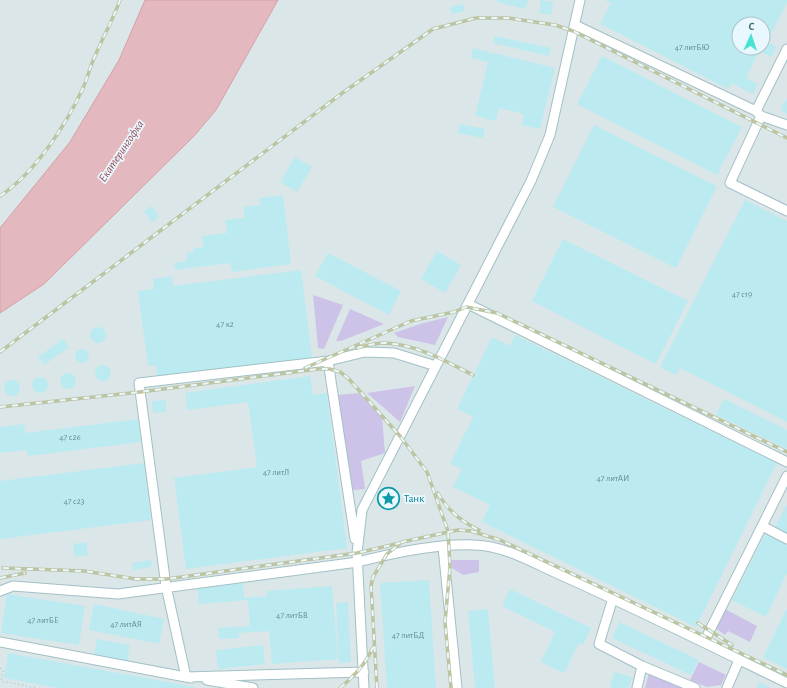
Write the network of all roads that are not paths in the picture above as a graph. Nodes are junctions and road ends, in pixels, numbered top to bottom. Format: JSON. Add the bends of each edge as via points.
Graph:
{"nodes":[{"id":1,"x":580,"y":0,"type":"edge"},
{"id":2,"x":575,"y":25,"type":"junction"},
{"id":3,"x":787,"y":49,"type":"edge"},
{"id":4,"x":758,"y":113,"type":"junction"},
{"id":5,"x":787,"y":125,"type":"edge"},
{"id":6,"x":787,"y":211,"type":"edge"},
{"id":7,"x":468,"y":304,"type":"junction"},
{"id":8,"x":328,"y":361,"type":"junction"},
{"id":9,"x":436,"y":366,"type":"junction"},
{"id":10,"x":787,"y":462,"type":"edge"},
{"id":11,"x":787,"y":476,"type":"edge"},
{"id":12,"x":762,"y":526,"type":"junction"},
{"id":13,"x":787,"y":539,"type":"edge"},
{"id":14,"x":443,"y":547,"type":"junction"},
{"id":15,"x":358,"y":557,"type":"junction"},
{"id":16,"x":166,"y":586,"type":"junction"},
{"id":17,"x":0,"y":591,"type":"edge"},
{"id":18,"x":613,"y":598,"type":"junction"},
{"id":19,"x":0,"y":642,"type":"edge"},
{"id":20,"x":704,"y":642,"type":"junction"},
{"id":21,"x":739,"y":660,"type":"junction"},
{"id":22,"x":642,"y":666,"type":"junction"},
{"id":23,"x":364,"y":672,"type":"junction"},
{"id":24,"x":186,"y":677,"type":"junction"},
{"id":25,"x":787,"y":683,"type":"edge"},
{"id":26,"x":253,"y":688,"type":"edge"},
{"id":27,"x":364,"y":688,"type":"edge"},
{"id":28,"x":457,"y":688,"type":"edge"},
{"id":29,"x":637,"y":688,"type":"edge"},
{"id":30,"x":695,"y":688,"type":"edge"},
{"id":31,"x":727,"y":688,"type":"edge"}],
"edges":[{"from":1,"to":2,"type":"lane"},
{"from":2,"to":4,"type":"lane"},
{"from":2,"to":7,"type":"lane","via":[[550,135],[532,181]]},
{"from":3,"to":4,"type":"lane"},
{"from":4,"to":5,"type":"lane"},
{"from":4,"to":6,"type":"lane","via":[[730,183]]},
{"from":7,"to":9,"type":"lane"},
{"from":7,"to":10,"type":"lane"},
{"from":8,"to":9,"type":"lane","via":[[365,352],[381,352],[394,353]]},
{"from":8,"to":15,"type":"lane"},
{"from":8,"to":16,"type":"lane","via":[[139,383]]},
{"from":9,"to":15,"type":"lane","via":[[362,510]]},
{"from":11,"to":12,"type":"lane"},
{"from":12,"to":13,"type":"lane"},
{"from":12,"to":20,"type":"lane"},
{"from":14,"to":15,"type":"lane"},
{"from":14,"to":18,"type":"lane","via":[[476,545],[502,549]]},
{"from":14,"to":28,"type":"lane"},
{"from":15,"to":16,"type":"lane"},
{"from":15,"to":23,"type":"lane"},
{"from":16,"to":17,"type":"lane","via":[[118,594],[14,586]]},
{"from":16,"to":24,"type":"lane"},
{"from":18,"to":20,"type":"lane"},
{"from":18,"to":22,"type":"lane","via":[[599,644]]},
{"from":19,"to":24,"type":"lane"},
{"from":20,"to":21,"type":"lane"},
{"from":21,"to":25,"type":"lane"},
{"from":21,"to":31,"type":"lane"},
{"from":22,"to":29,"type":"lane"},
{"from":22,"to":30,"type":"lane"},
{"from":23,"to":24,"type":"lane"},
{"from":23,"to":27,"type":"lane"},
{"from":24,"to":26,"type":"lane"}]}
